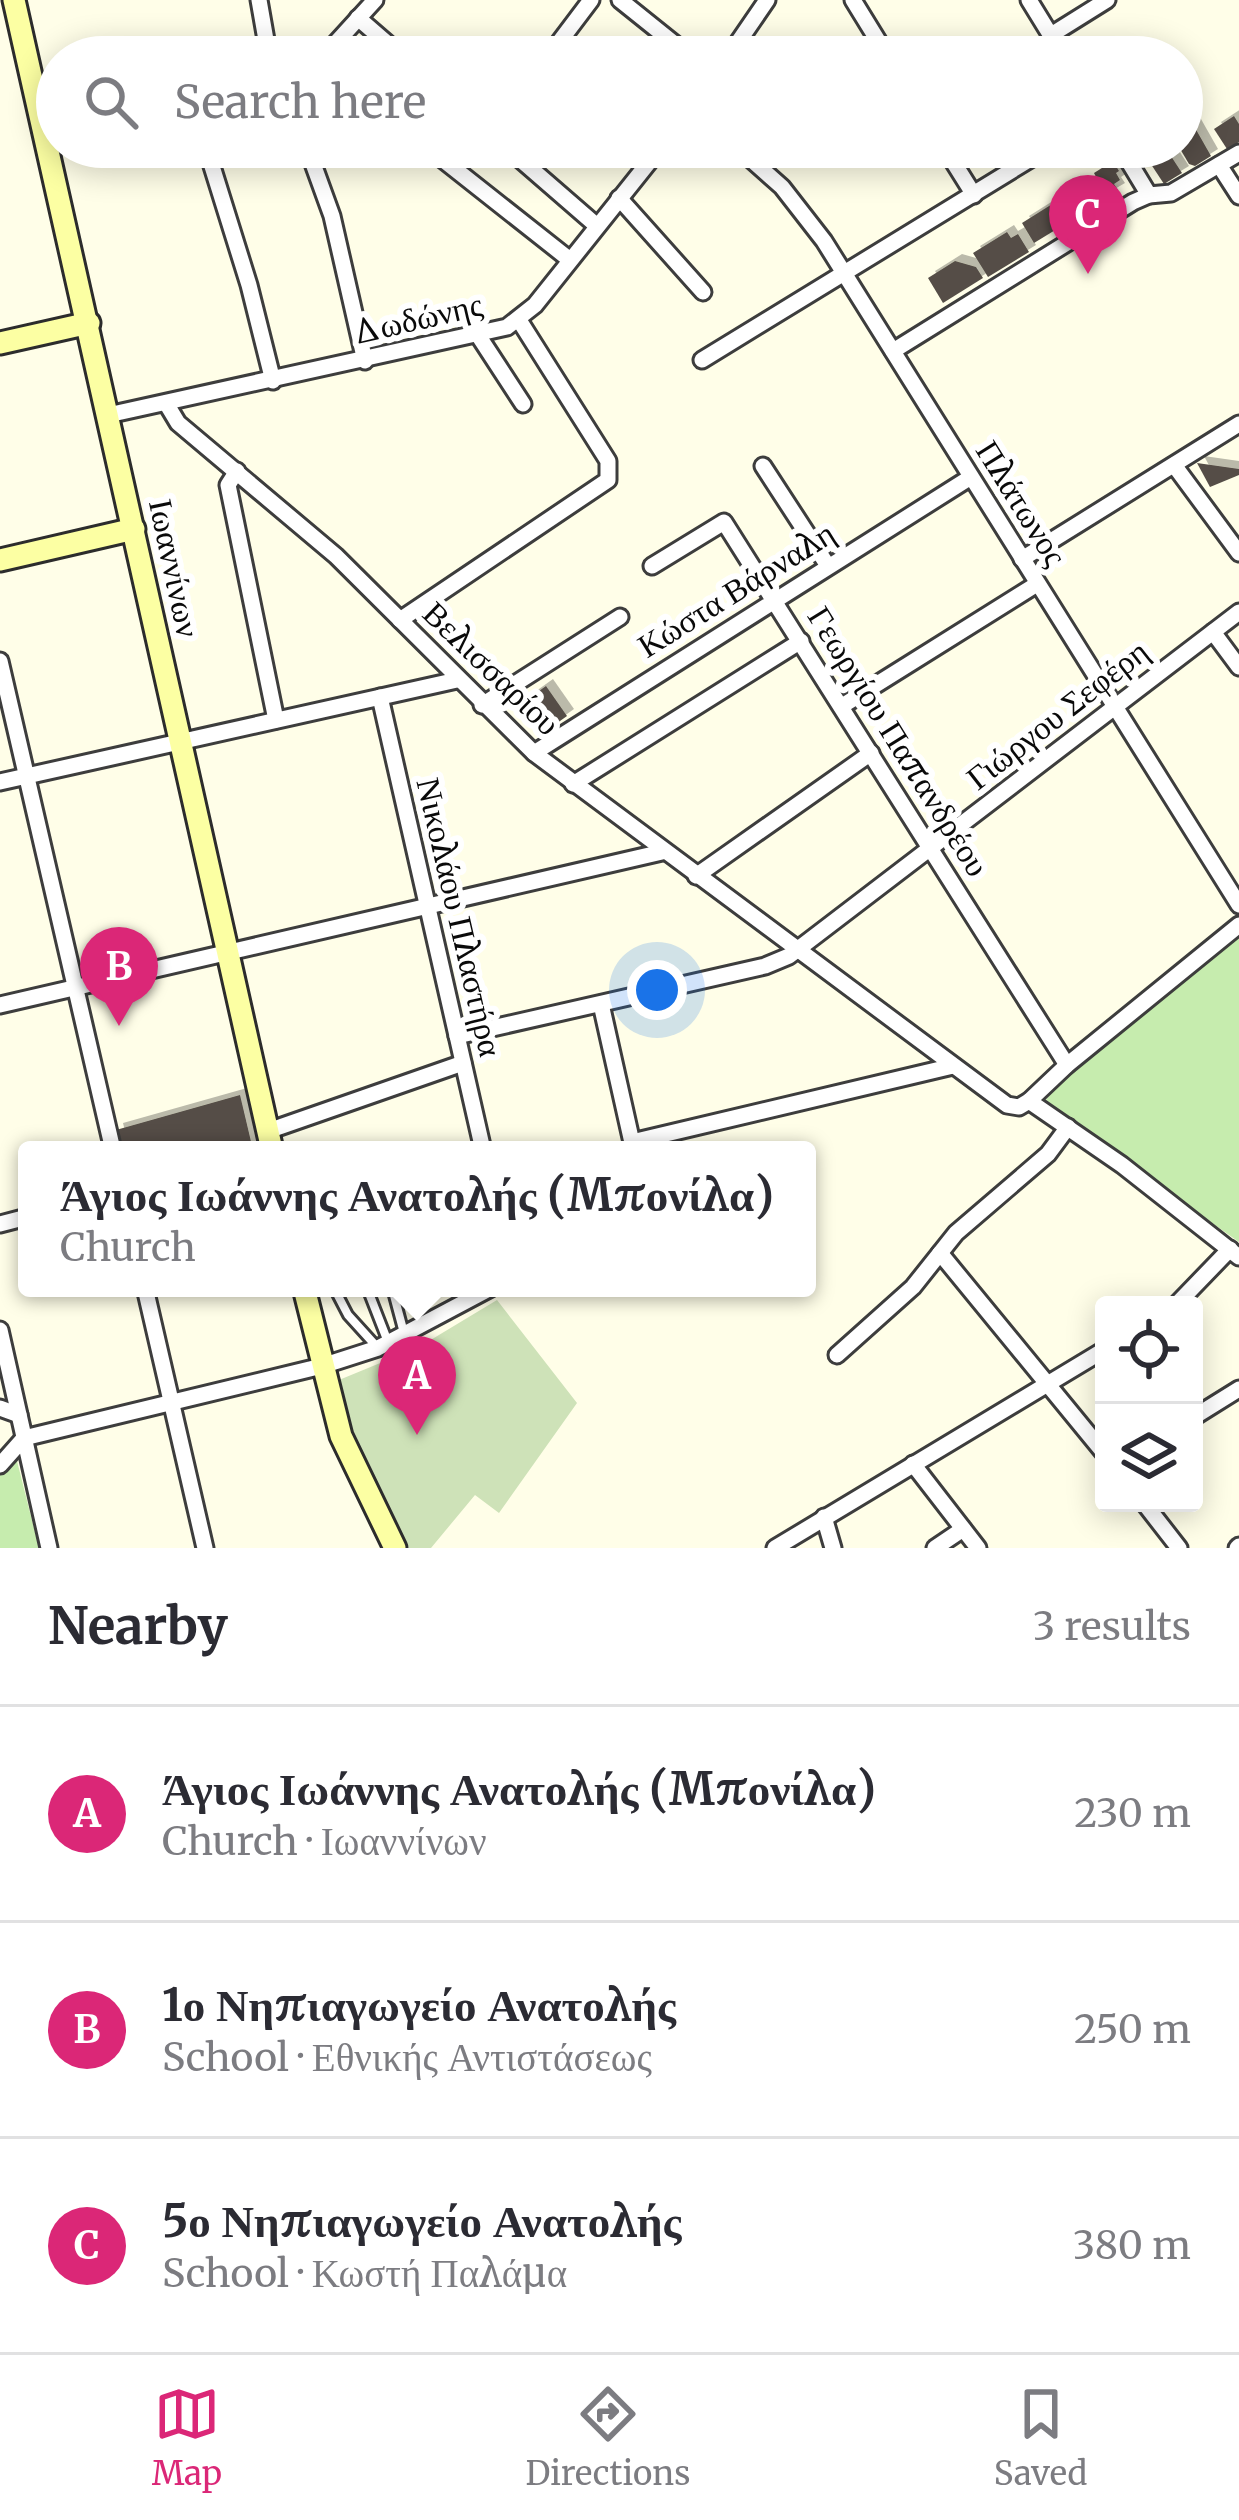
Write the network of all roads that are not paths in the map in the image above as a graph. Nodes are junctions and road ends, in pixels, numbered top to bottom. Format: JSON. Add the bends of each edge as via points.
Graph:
{"nodes":[{"id":1,"x":14,"y":0,"type":"edge"},
{"id":2,"x":259,"y":0,"type":"edge"},
{"id":3,"x":375,"y":0,"type":"edge"},
{"id":4,"x":591,"y":0,"type":"edge"},
{"id":5,"x":620,"y":0,"type":"edge"},
{"id":6,"x":766,"y":0,"type":"edge"},
{"id":7,"x":853,"y":0,"type":"edge"},
{"id":8,"x":1029,"y":0,"type":"edge"},
{"id":9,"x":1107,"y":0,"type":"edge"},
{"id":10,"x":358,"y":19,"type":"junction"},
{"id":11,"x":1051,"y":35,"type":"joint"},
{"id":12,"x":265,"y":36,"type":"edge"},
{"id":13,"x":344,"y":36,"type":"edge"},
{"id":14,"x":378,"y":36,"type":"edge"},
{"id":15,"x":564,"y":36,"type":"edge"},
{"id":16,"x":665,"y":36,"type":"edge"},
{"id":17,"x":742,"y":36,"type":"edge"},
{"id":18,"x":875,"y":36,"type":"edge"},
{"id":19,"x":36,"y":83,"type":"edge"},
{"id":20,"x":1239,"y":153,"type":"edge"},
{"id":21,"x":1220,"y":165,"type":"junction"},
{"id":22,"x":57,"y":168,"type":"edge"},
{"id":23,"x":213,"y":168,"type":"edge"},
{"id":24,"x":315,"y":168,"type":"edge"},
{"id":25,"x":454,"y":168,"type":"edge"},
{"id":26,"x":530,"y":168,"type":"edge"},
{"id":27,"x":644,"y":168,"type":"edge"},
{"id":28,"x":759,"y":168,"type":"edge"},
{"id":29,"x":957,"y":168,"type":"edge"},
{"id":30,"x":1017,"y":168,"type":"edge"},
{"id":31,"x":1133,"y":168,"type":"edge"},
{"id":32,"x":1149,"y":194,"type":"junction"},
{"id":33,"x":974,"y":195,"type":"junction"},
{"id":34,"x":1239,"y":196,"type":"edge"},
{"id":35,"x":619,"y":198,"type":"junction"},
{"id":36,"x":597,"y":226,"type":"junction"},
{"id":37,"x":570,"y":260,"type":"junction"},
{"id":38,"x":846,"y":274,"type":"junction"},
{"id":39,"x":703,"y":292,"type":"dead end"},
{"id":40,"x":519,"y":320,"type":"junction"},
{"id":41,"x":88,"y":323,"type":"junction"},
{"id":42,"x":478,"y":335,"type":"junction"},
{"id":43,"x":0,"y":343,"type":"edge"},
{"id":44,"x":893,"y":350,"type":"junction"},
{"id":45,"x":702,"y":360,"type":"dead end"},
{"id":46,"x":364,"y":361,"type":"junction"},
{"id":47,"x":273,"y":381,"type":"junction"},
{"id":48,"x":166,"y":403,"type":"junction"},
{"id":49,"x":523,"y":404,"type":"dead end"},
{"id":50,"x":108,"y":415,"type":"junction"},
{"id":51,"x":1239,"y":424,"type":"edge"},
{"id":52,"x":1174,"y":465,"type":"junction"},
{"id":53,"x":764,"y":466,"type":"dead end"},
{"id":54,"x":237,"y":471,"type":"junction"},
{"id":55,"x":971,"y":477,"type":"junction"},
{"id":56,"x":134,"y":530,"type":"junction"},
{"id":57,"x":1239,"y":553,"type":"edge"},
{"id":58,"x":0,"y":560,"type":"edge"},
{"id":59,"x":1022,"y":560,"type":"junction"},
{"id":60,"x":652,"y":566,"type":"dead end"},
{"id":61,"x":828,"y":566,"type":"junction"},
{"id":62,"x":1037,"y":584,"type":"junction"},
{"id":63,"x":775,"y":600,"type":"junction"},
{"id":64,"x":1239,"y":612,"type":"edge"},
{"id":65,"x":620,"y":617,"type":"dead end"},
{"id":66,"x":400,"y":620,"type":"junction"},
{"id":67,"x":1213,"y":632,"type":"junction"},
{"id":68,"x":801,"y":641,"type":"junction"},
{"id":69,"x":0,"y":661,"type":"edge"},
{"id":70,"x":1239,"y":667,"type":"edge"},
{"id":71,"x":457,"y":680,"type":"junction"},
{"id":72,"x":380,"y":698,"type":"junction"},
{"id":73,"x":482,"y":705,"type":"junction"},
{"id":74,"x":842,"y":706,"type":"junction"},
{"id":75,"x":1114,"y":708,"type":"junction"},
{"id":76,"x":276,"y":719,"type":"junction"},
{"id":77,"x":178,"y":740,"type":"junction"},
{"id":78,"x":534,"y":753,"type":"junction"},
{"id":79,"x":871,"y":753,"type":"junction"},
{"id":80,"x":27,"y":775,"type":"junction"},
{"id":81,"x":0,"y":782,"type":"edge"},
{"id":82,"x":573,"y":784,"type":"junction"},
{"id":83,"x":932,"y":849,"type":"junction"},
{"id":84,"x":662,"y":852,"type":"junction"},
{"id":85,"x":696,"y":876,"type":"junction"},
{"id":86,"x":1239,"y":905,"type":"edge"},
{"id":87,"x":426,"y":906,"type":"junction"},
{"id":88,"x":1239,"y":925,"type":"edge"},
{"id":89,"x":226,"y":950,"type":"junction"},
{"id":90,"x":798,"y":951,"type":"junction"},
{"id":91,"x":76,"y":987,"type":"junction"},
{"id":92,"x":601,"y":1004,"type":"junction"},
{"id":93,"x":0,"y":1005,"type":"edge"},
{"id":94,"x":457,"y":1036,"type":"junction"},
{"id":95,"x":463,"y":1063,"type":"junction"},
{"id":96,"x":1067,"y":1065,"type":"junction"},
{"id":97,"x":952,"y":1066,"type":"junction"},
{"id":98,"x":1029,"y":1100,"type":"junction"},
{"id":99,"x":1068,"y":1127,"type":"junction"},
{"id":100,"x":270,"y":1140,"type":"edge"},
{"id":101,"x":111,"y":1141,"type":"edge"},
{"id":102,"x":481,"y":1141,"type":"edge"},
{"id":103,"x":632,"y":1141,"type":"edge"},
{"id":104,"x":653,"y":1141,"type":"edge"},
{"id":105,"x":940,"y":1252,"type":"junction"},
{"id":106,"x":1235,"y":1253,"type":"edge"},
{"id":107,"x":1186,"y":1296,"type":"edge"},
{"id":108,"x":147,"y":1297,"type":"edge"},
{"id":109,"x":306,"y":1297,"type":"edge"},
{"id":110,"x":339,"y":1297,"type":"edge"},
{"id":111,"x":371,"y":1297,"type":"edge"},
{"id":112,"x":392,"y":1297,"type":"edge"},
{"id":113,"x":474,"y":1297,"type":"edge"},
{"id":114,"x":0,"y":1330,"type":"edge"},
{"id":115,"x":390,"y":1343,"type":"junction"},
{"id":116,"x":837,"y":1355,"type":"dead end"},
{"id":117,"x":1095,"y":1355,"type":"edge"},
{"id":118,"x":322,"y":1366,"type":"junction"},
{"id":119,"x":1048,"y":1384,"type":"junction"},
{"id":120,"x":1239,"y":1390,"type":"edge"},
{"id":121,"x":172,"y":1402,"type":"junction"},
{"id":122,"x":0,"y":1408,"type":"edge"},
{"id":123,"x":1203,"y":1412,"type":"edge"},
{"id":124,"x":19,"y":1415,"type":"junction"},
{"id":125,"x":25,"y":1438,"type":"junction"},
{"id":126,"x":1095,"y":1442,"type":"edge"},
{"id":127,"x":913,"y":1464,"type":"junction"},
{"id":128,"x":0,"y":1465,"type":"edge"},
{"id":129,"x":1151,"y":1512,"type":"edge"},
{"id":130,"x":824,"y":1517,"type":"junction"},
{"id":131,"x":963,"y":1529,"type":"junction"},
{"id":132,"x":50,"y":1548,"type":"edge"},
{"id":133,"x":206,"y":1548,"type":"edge"},
{"id":134,"x":395,"y":1548,"type":"edge"},
{"id":135,"x":775,"y":1548,"type":"edge"},
{"id":136,"x":832,"y":1548,"type":"edge"},
{"id":137,"x":935,"y":1548,"type":"edge"},
{"id":138,"x":978,"y":1548,"type":"edge"},
{"id":139,"x":1179,"y":1548,"type":"edge"}],
"edges":[{"from":1,"to":19,"type":"main road","name":"Ιωαννίνων"},
{"from":2,"to":12,"type":"street"},
{"from":3,"to":10,"type":"street"},
{"from":4,"to":15,"type":"street"},
{"from":5,"to":16,"type":"street"},
{"from":6,"to":17,"type":"street"},
{"from":7,"to":18,"type":"street"},
{"from":8,"to":11,"type":"street"},
{"from":9,"to":11,"type":"street"},
{"from":10,"to":13,"type":"street"},
{"from":10,"to":14,"type":"street"},
{"from":20,"to":21,"type":"street"},
{"from":21,"to":32,"type":"street","via":[[1172,193]]},
{"from":21,"to":34,"type":"street"},
{"from":22,"to":41,"type":"main road","name":"Ιωαννίνων"},
{"from":23,"to":47,"type":"street"},
{"from":24,"to":46,"type":"street"},
{"from":25,"to":37,"type":"street"},
{"from":26,"to":36,"type":"street"},
{"from":27,"to":35,"type":"street","name":"Δωδώνης"},
{"from":28,"to":38,"type":"street","name":"Πλάτωνος"},
{"from":29,"to":33,"type":"street"},
{"from":30,"to":33,"type":"street"},
{"from":31,"to":32,"type":"street"},
{"from":32,"to":44,"type":"street"},
{"from":33,"to":38,"type":"street"},
{"from":35,"to":36,"type":"street","name":"Δωδώνης"},
{"from":35,"to":39,"type":"street"},
{"from":36,"to":37,"type":"street","name":"Δωδώνης"},
{"from":37,"to":40,"type":"street","name":"Δωδώνης"},
{"from":38,"to":44,"type":"street","name":"Πλάτωνος"},
{"from":38,"to":45,"type":"street"},
{"from":40,"to":42,"type":"street","name":"Δωδώνης"},
{"from":40,"to":66,"type":"street","via":[[608,461],[608,480]]},
{"from":41,"to":43,"type":"main road"},
{"from":41,"to":50,"type":"main road","name":"Ιωαννίνων"},
{"from":42,"to":46,"type":"street","name":"Δωδώνης"},
{"from":42,"to":49,"type":"street"},
{"from":44,"to":55,"type":"street","name":"Πλάτωνος"},
{"from":46,"to":47,"type":"street","name":"Δωδώνης"},
{"from":47,"to":48,"type":"street","name":"Δωδώνης"},
{"from":48,"to":50,"type":"street","name":"Δωδώνης"},
{"from":48,"to":54,"type":"street","name":"Βελισσαρίου","via":[[178,423]]},
{"from":50,"to":56,"type":"main road","name":"Ιωαννίνων"},
{"from":51,"to":52,"type":"street"},
{"from":52,"to":57,"type":"street"},
{"from":52,"to":59,"type":"street"},
{"from":53,"to":61,"type":"street"},
{"from":54,"to":66,"type":"street","name":"Βελισσαρίου"},
{"from":54,"to":76,"type":"street","via":[[229,485]]},
{"from":55,"to":59,"type":"street","name":"Πλάτωνος"},
{"from":55,"to":61,"type":"street","name":"Κώστα Βάρναλη"},
{"from":56,"to":58,"type":"main road"},
{"from":56,"to":77,"type":"main road","name":"Ιωαννίνων"},
{"from":59,"to":62,"type":"street","name":"Πλάτωνος"},
{"from":60,"to":63,"type":"street","name":"Γεωργίου Παπανδρέου","via":[[724,522]]},
{"from":61,"to":63,"type":"street","name":"Κώστα Βάρναλη"},
{"from":62,"to":74,"type":"street"},
{"from":62,"to":75,"type":"street","name":"Πλάτωνος"},
{"from":63,"to":68,"type":"street","name":"Γεωργίου Παπανδρέου"},
{"from":63,"to":78,"type":"street","name":"Κώστα Βάρναλη"},
{"from":64,"to":67,"type":"street","name":"Γιώργου Σεφέρη"},
{"from":65,"to":73,"type":"street"},
{"from":66,"to":71,"type":"street","name":"Βελισσαρίου"},
{"from":67,"to":70,"type":"street"},
{"from":67,"to":75,"type":"street","name":"Γιώργου Σεφέρη"},
{"from":68,"to":74,"type":"street","name":"Γεωργίου Παπανδρέου"},
{"from":68,"to":82,"type":"street"},
{"from":69,"to":80,"type":"street"},
{"from":71,"to":72,"type":"street"},
{"from":71,"to":73,"type":"street","name":"Βελισσαρίου"},
{"from":72,"to":76,"type":"street"},
{"from":72,"to":87,"type":"street","name":"Νικολάου Πλαστήρα"},
{"from":73,"to":78,"type":"street","name":"Βελισσαρίου"},
{"from":74,"to":79,"type":"street","name":"Γεωργίου Παπανδρέου"},
{"from":75,"to":83,"type":"street","name":"Γιώργου Σεφέρη"},
{"from":75,"to":86,"type":"street","name":"Πλάτωνος"},
{"from":76,"to":77,"type":"street"},
{"from":77,"to":80,"type":"street"},
{"from":77,"to":89,"type":"main road","name":"Ιωαννίνων"},
{"from":78,"to":82,"type":"street","name":"Βελισσαρίου"},
{"from":79,"to":83,"type":"street","name":"Γεωργίου Παπανδρέου"},
{"from":79,"to":85,"type":"street"},
{"from":80,"to":81,"type":"street"},
{"from":80,"to":91,"type":"street"},
{"from":82,"to":84,"type":"street","name":"Βελισσαρίου"},
{"from":83,"to":90,"type":"street","name":"Γιώργου Σεφέρη"},
{"from":83,"to":96,"type":"street","name":"Γεωργίου Παπανδρέου"},
{"from":84,"to":85,"type":"street","name":"Βελισσαρίου"},
{"from":84,"to":87,"type":"street"},
{"from":85,"to":90,"type":"street","name":"Βελισσαρίου"},
{"from":87,"to":89,"type":"street"},
{"from":87,"to":94,"type":"street","name":"Νικολάου Πλαστήρα"},
{"from":88,"to":96,"type":"street"},
{"from":89,"to":91,"type":"street"},
{"from":89,"to":100,"type":"main road","name":"Ιωαννίνων"},
{"from":90,"to":92,"type":"street","name":"Γιώργου Σεφέρη"},
{"from":90,"to":97,"type":"street","name":"Βελισσαρίου"},
{"from":91,"to":93,"type":"street"},
{"from":91,"to":101,"type":"street"},
{"from":92,"to":94,"type":"street","name":"Γιώργου Σεφέρη"},
{"from":92,"to":103,"type":"street"},
{"from":94,"to":95,"type":"street","name":"Νικολάου Πλαστήρα"},
{"from":95,"to":100,"type":"street"},
{"from":95,"to":102,"type":"street","name":"Νικολάου Πλαστήρα"},
{"from":96,"to":98,"type":"street"},
{"from":97,"to":98,"type":"street","name":"Βελισσαρίου","via":[[1007,1105]]},
{"from":97,"to":104,"type":"street"},
{"from":98,"to":99,"type":"street","name":"Βελισσαρίου"},
{"from":99,"to":105,"type":"street"},
{"from":99,"to":106,"type":"street","name":"Βελισσαρίου"},
{"from":105,"to":116,"type":"street"},
{"from":105,"to":119,"type":"street"},
{"from":106,"to":107,"type":"street"},
{"from":108,"to":121,"type":"street"},
{"from":109,"to":118,"type":"main road"},
{"from":110,"to":115,"type":"lane","via":[[348,1315]]},
{"from":111,"to":115,"type":"lane"},
{"from":112,"to":115,"type":"lane"},
{"from":113,"to":115,"type":"street"},
{"from":114,"to":124,"type":"street"},
{"from":115,"to":118,"type":"street"},
{"from":117,"to":119,"type":"street"},
{"from":118,"to":121,"type":"street"},
{"from":118,"to":134,"type":"main road","via":[[349,1459]]},
{"from":119,"to":126,"type":"street"},
{"from":119,"to":127,"type":"street"},
{"from":120,"to":123,"type":"street"},
{"from":121,"to":125,"type":"street"},
{"from":121,"to":133,"type":"street"},
{"from":122,"to":124,"type":"street"},
{"from":124,"to":125,"type":"street"},
{"from":125,"to":128,"type":"street"},
{"from":125,"to":132,"type":"street"},
{"from":127,"to":130,"type":"street"},
{"from":127,"to":131,"type":"street"},
{"from":129,"to":139,"type":"street"},
{"from":130,"to":135,"type":"street"},
{"from":130,"to":136,"type":"street"},
{"from":131,"to":137,"type":"street"},
{"from":131,"to":138,"type":"street"}]}
